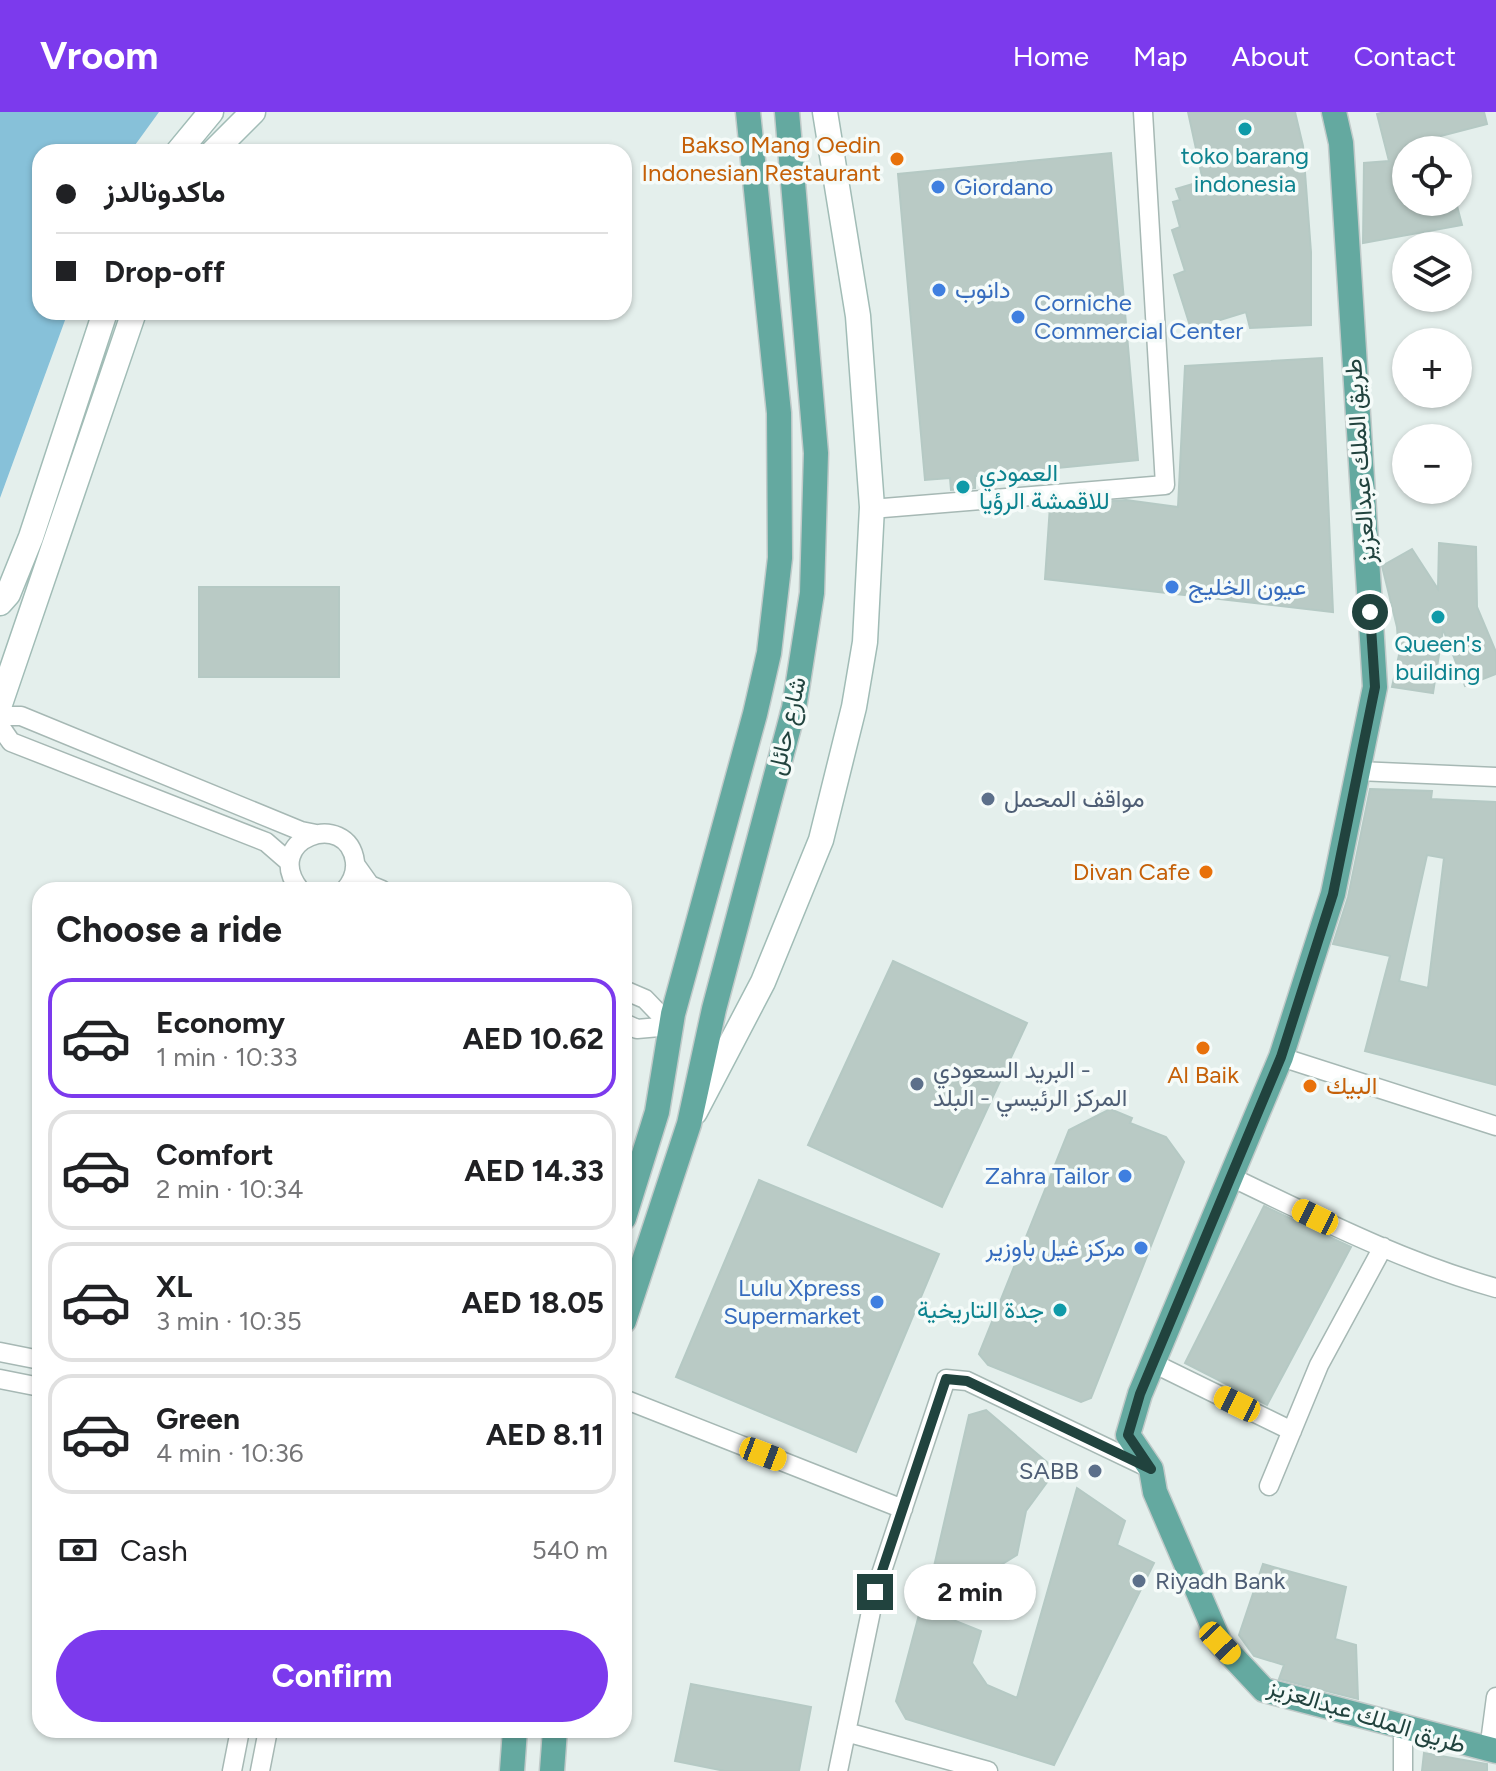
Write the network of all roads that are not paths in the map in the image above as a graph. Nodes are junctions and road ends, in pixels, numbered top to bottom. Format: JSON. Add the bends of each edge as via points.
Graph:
{"nodes":[{"id":1,"x":211,"y":112,"type":"edge"},
{"id":2,"x":253,"y":112,"type":"edge"},
{"id":3,"x":748,"y":112,"type":"edge"},
{"id":4,"x":825,"y":112,"type":"edge"},
{"id":5,"x":1143,"y":112,"type":"edge"},
{"id":6,"x":1334,"y":112,"type":"edge"},
{"id":7,"x":789,"y":116,"type":"edge"},
{"id":8,"x":185,"y":144,"type":"edge"},
{"id":9,"x":221,"y":144,"type":"edge"},
{"id":10,"x":102,"y":320,"type":"edge"},
{"id":11,"x":131,"y":320,"type":"edge"},
{"id":12,"x":871,"y":509,"type":"junction"},
{"id":13,"x":0,"y":603,"type":"edge"},
{"id":14,"x":0,"y":704,"type":"edge"},
{"id":15,"x":0,"y":716,"type":"edge"},
{"id":16,"x":0,"y":726,"type":"edge"},
{"id":17,"x":1358,"y":771,"type":"junction"},
{"id":18,"x":1496,"y":777,"type":"edge"},
{"id":19,"x":316,"y":834,"type":"junction"},
{"id":20,"x":355,"y":864,"type":"junction"},
{"id":21,"x":288,"y":875,"type":"edge"},
{"id":22,"x":350,"y":882,"type":"edge"},
{"id":23,"x":368,"y":882,"type":"edge"},
{"id":24,"x":632,"y":993,"type":"edge"},
{"id":25,"x":671,"y":1026,"type":"junction"},
{"id":26,"x":632,"y":1027,"type":"edge"},
{"id":27,"x":1281,"y":1057,"type":"junction"},
{"id":28,"x":689,"y":1124,"type":"junction"},
{"id":29,"x":1496,"y":1126,"type":"edge"},
{"id":30,"x":1231,"y":1177,"type":"junction"},
{"id":31,"x":632,"y":1192,"type":"edge"},
{"id":32,"x":1383,"y":1247,"type":"junction"},
{"id":33,"x":1496,"y":1288,"type":"edge"},
{"id":34,"x":632,"y":1297,"type":"edge"},
{"id":35,"x":0,"y":1352,"type":"edge"},
{"id":36,"x":32,"y":1358,"type":"edge"},
{"id":37,"x":1153,"y":1363,"type":"junction"},
{"id":38,"x":0,"y":1379,"type":"edge"},
{"id":39,"x":32,"y":1385,"type":"edge"},
{"id":40,"x":632,"y":1402,"type":"edge"},
{"id":41,"x":1292,"y":1431,"type":"junction"},
{"id":42,"x":1151,"y":1469,"type":"junction"},
{"id":43,"x":1269,"y":1486,"type":"dead end"},
{"id":44,"x":903,"y":1509,"type":"junction"},
{"id":45,"x":1496,"y":1697,"type":"edge"},
{"id":46,"x":1403,"y":1728,"type":"junction"},
{"id":47,"x":846,"y":1732,"type":"junction"},
{"id":48,"x":238,"y":1738,"type":"edge"},
{"id":49,"x":266,"y":1738,"type":"edge"},
{"id":50,"x":514,"y":1738,"type":"edge"},
{"id":51,"x":554,"y":1738,"type":"edge"},
{"id":52,"x":1492,"y":1751,"type":"edge"},
{"id":53,"x":232,"y":1771,"type":"edge"},
{"id":54,"x":260,"y":1771,"type":"edge"},
{"id":55,"x":512,"y":1771,"type":"edge"},
{"id":56,"x":552,"y":1771,"type":"edge"},
{"id":57,"x":838,"y":1771,"type":"edge"},
{"id":58,"x":988,"y":1771,"type":"edge"},
{"id":59,"x":1403,"y":1771,"type":"edge"}],
"edges":[{"from":1,"to":8,"type":"main road"},
{"from":2,"to":9,"type":"main road"},
{"from":3,"to":25,"type":"main road","name":"شارع حائل","via":[[779,413],[780,558],[769,653],[755,714]]},
{"from":4,"to":12,"type":"main road","via":[[858,316]]},
{"from":5,"to":12,"type":"street","via":[[1165,485]]},
{"from":6,"to":17,"type":"main road","name":"طريق الملك عبدالعزيز","via":[[1341,143],[1375,687]]},
{"from":7,"to":28,"type":"main road","name":"شارع حائل","via":[[816,453],[812,593],[794,708]]},
{"from":10,"to":13,"type":"main road","via":[[31,537]]},
{"from":11,"to":14,"type":"main road"},
{"from":12,"to":28,"type":"main road","via":[[865,642],[821,840],[763,982]]},
{"from":15,"to":19,"type":"street","via":[[21,716]]},
{"from":16,"to":21,"type":"street","via":[[11,742],[266,842]]},
{"from":17,"to":18,"type":"street"},
{"from":17,"to":27,"type":"main road","name":"طريق الملك عبدالعزيز","via":[[1333,894]]},
{"from":19,"to":20,"type":"street","via":[[338,837],[353,853]]},
{"from":19,"to":21,"type":"street","via":[[298,843]]},
{"from":20,"to":22,"type":"street"},
{"from":20,"to":23,"type":"street"},
{"from":24,"to":25,"type":"street","via":[[645,999]]},
{"from":25,"to":26,"type":"street"},
{"from":25,"to":31,"type":"main road","name":"شارع حائل","via":[[657,1112]]},
{"from":27,"to":29,"type":"street"},
{"from":27,"to":30,"type":"main road","name":"طريق الملك عبدالعزيز"},
{"from":28,"to":34,"type":"main road","name":"شارع حائل"},
{"from":30,"to":32,"type":"street"},
{"from":30,"to":37,"type":"main road","name":"طريق الملك عبدالعزيز"},
{"from":32,"to":33,"type":"street"},
{"from":32,"to":41,"type":"street","via":[[1319,1365]]},
{"from":35,"to":36,"type":"street"},
{"from":37,"to":41,"type":"street"},
{"from":37,"to":42,"type":"main road","name":"طريق الملك عبدالعزيز","via":[[1128,1435]]},
{"from":38,"to":39,"type":"street"},
{"from":40,"to":44,"type":"street"},
{"from":41,"to":43,"type":"street"},
{"from":42,"to":44,"type":"street","via":[[967,1381],[946,1379]]},
{"from":42,"to":46,"type":"main road","name":"طريق الملك عبدالعزيز","via":[[1155,1492],[1220,1643],[1264,1690]]},
{"from":44,"to":47,"type":"street","via":[[875,1592]]},
{"from":45,"to":52,"type":"street"},
{"from":46,"to":52,"type":"main road","name":"طريق الملك عبدالعزيز"},
{"from":46,"to":59,"type":"street"},
{"from":47,"to":57,"type":"street"},
{"from":47,"to":58,"type":"street"},
{"from":48,"to":53,"type":"street"},
{"from":49,"to":54,"type":"street"},
{"from":50,"to":55,"type":"main road"},
{"from":51,"to":56,"type":"main road"}]}
